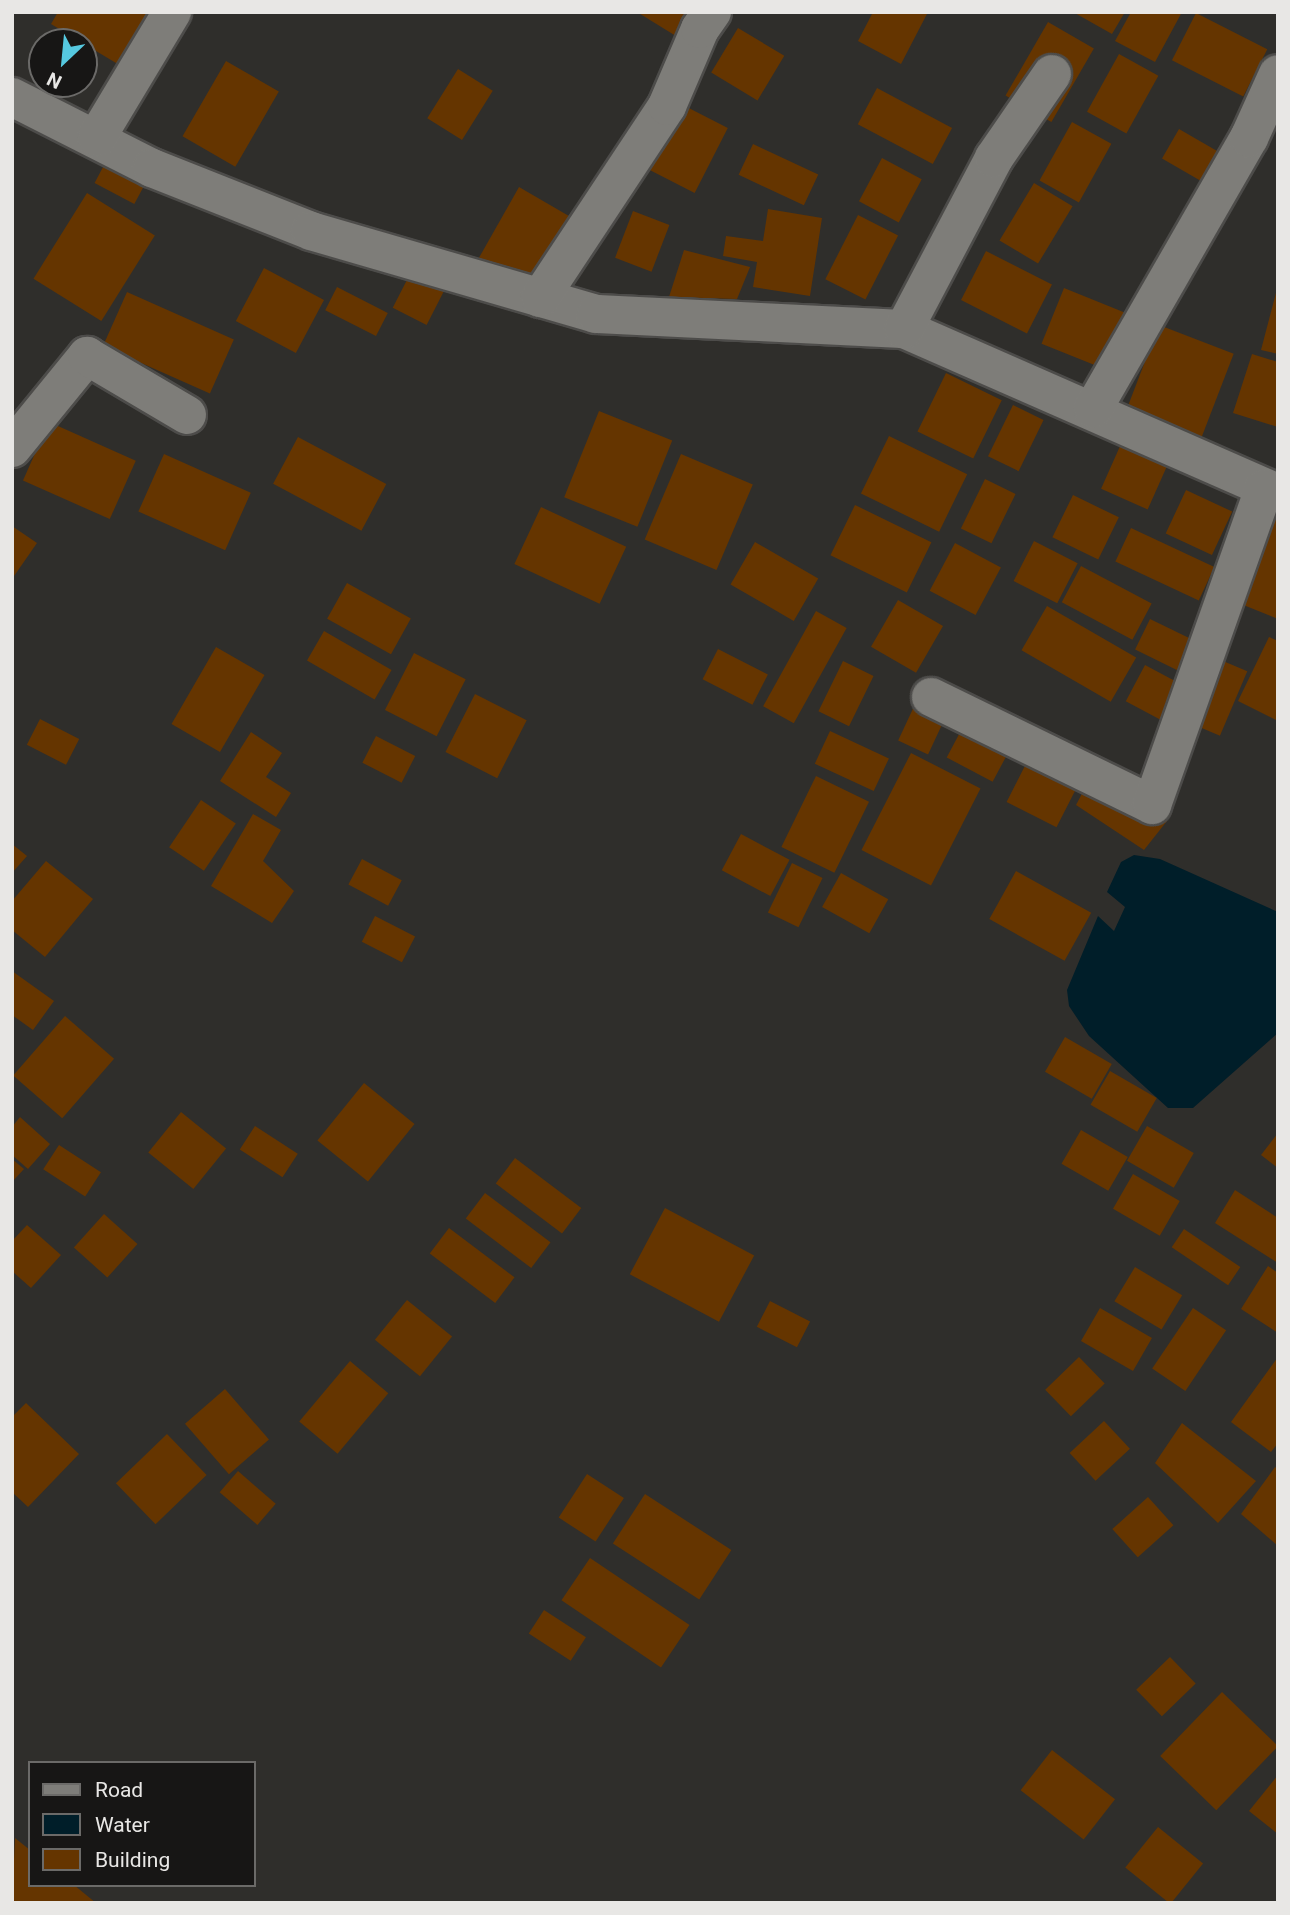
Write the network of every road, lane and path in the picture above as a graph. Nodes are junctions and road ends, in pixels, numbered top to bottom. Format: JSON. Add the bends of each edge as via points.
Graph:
{"nodes":[{"id":1,"x":172,"y":12,"type":"edge"},
{"id":2,"x":712,"y":12,"type":"edge"},
{"id":3,"x":1052,"y":74,"type":"dead end"},
{"id":4,"x":1278,"y":74,"type":"edge"},
{"id":5,"x":12,"y":97,"type":"edge"},
{"id":6,"x":97,"y":137,"type":"junction"},
{"id":7,"x":540,"y":298,"type":"junction"},
{"id":8,"x":904,"y":329,"type":"junction"},
{"id":9,"x":1093,"y":409,"type":"junction"},
{"id":10,"x":187,"y":415,"type":"dead end"},
{"id":11,"x":12,"y":448,"type":"edge"},
{"id":12,"x":1271,"y":491,"type":"edge"},
{"id":13,"x":931,"y":697,"type":"dead end"}],
"edges":[{"from":1,"to":6,"type":"street"},
{"from":2,"to":7,"type":"street","via":[[667,106]]},
{"from":3,"to":8,"type":"street","via":[[994,158]]},
{"from":4,"to":9,"type":"street","via":[[1249,138]]},
{"from":5,"to":6,"type":"street"},
{"from":6,"to":7,"type":"street","via":[[152,168],[311,231]]},
{"from":7,"to":8,"type":"street","via":[[596,314]]},
{"from":8,"to":9,"type":"street"},
{"from":9,"to":12,"type":"street"},
{"from":10,"to":11,"type":"street","via":[[87,356]]},
{"from":12,"to":13,"type":"street","via":[[1152,805]]}]}
